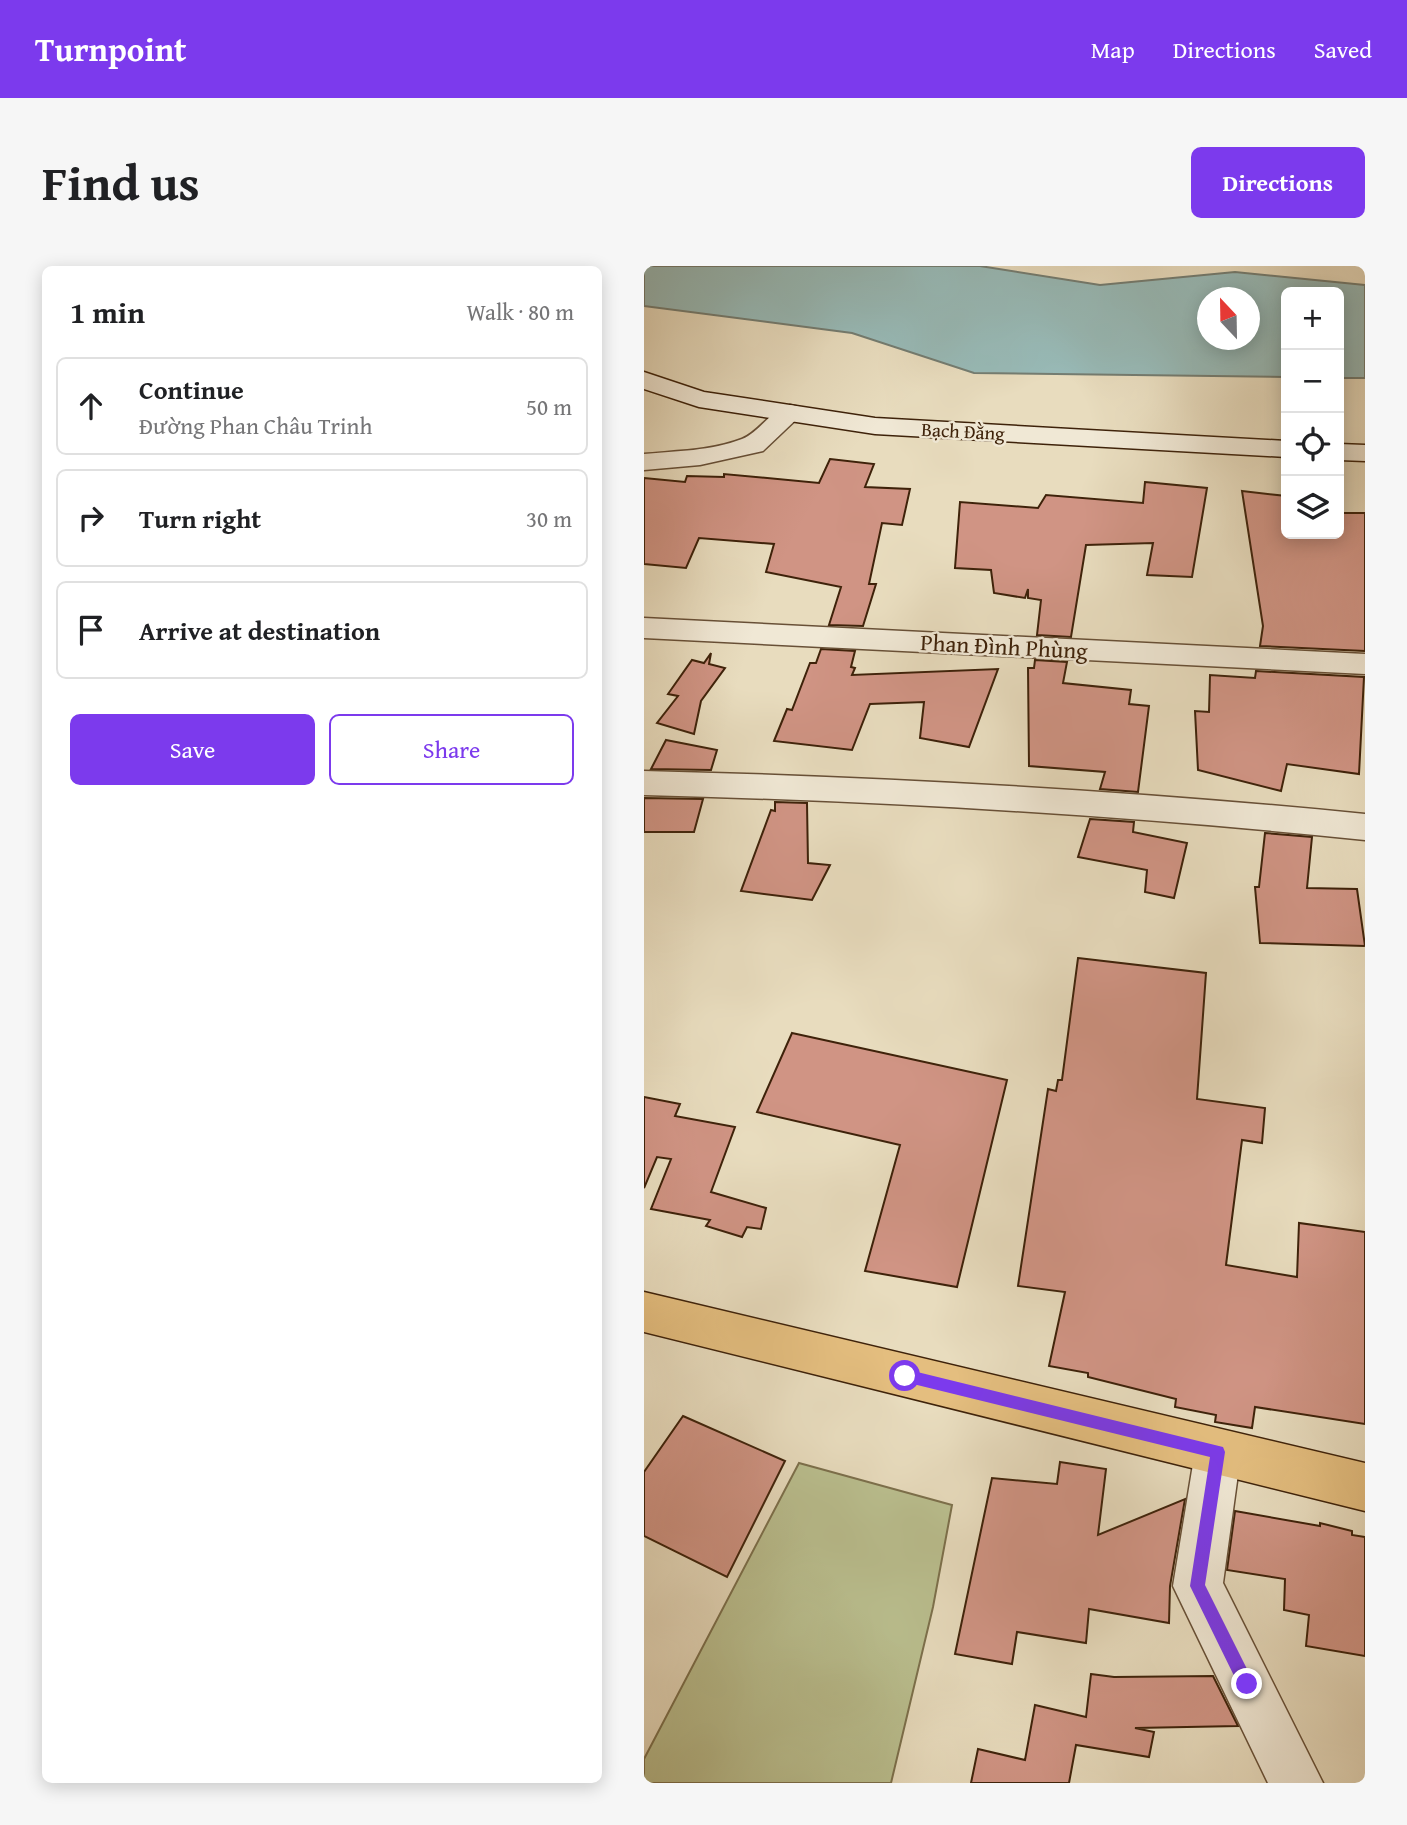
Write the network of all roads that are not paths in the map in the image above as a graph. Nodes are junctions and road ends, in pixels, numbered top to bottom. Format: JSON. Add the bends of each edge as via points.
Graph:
{"nodes":[{"id":1,"x":644,"y":380,"type":"edge"},
{"id":2,"x":790,"y":413,"type":"junction"},
{"id":3,"x":1281,"y":449,"type":"edge"},
{"id":4,"x":1344,"y":452,"type":"edge"},
{"id":5,"x":1365,"y":453,"type":"edge"},
{"id":6,"x":644,"y":461,"type":"edge"},
{"id":7,"x":644,"y":628,"type":"edge"},
{"id":8,"x":1365,"y":664,"type":"edge"},
{"id":9,"x":644,"y":783,"type":"edge"},
{"id":10,"x":1365,"y":827,"type":"edge"},
{"id":11,"x":644,"y":1312,"type":"edge"},
{"id":12,"x":1218,"y":1452,"type":"junction"},
{"id":13,"x":1365,"y":1487,"type":"edge"},
{"id":14,"x":1296,"y":1783,"type":"edge"}],
"edges":[{"from":1,"to":2,"type":"street","name":"Bạch Đằng","via":[[699,399]]},
{"from":2,"to":3,"type":"street","name":"Bạch Đằng","via":[[875,426]]},
{"from":2,"to":6,"type":"street","via":[[753,445],[700,457]]},
{"from":4,"to":5,"type":"street"},
{"from":7,"to":8,"type":"street","name":"Phan Đình Phùng"},
{"from":9,"to":10,"type":"street","via":[[1184,808]]},
{"from":11,"to":12,"type":"main road"},
{"from":12,"to":13,"type":"main road"},
{"from":12,"to":14,"type":"street","via":[[1198,1586]]}]}
